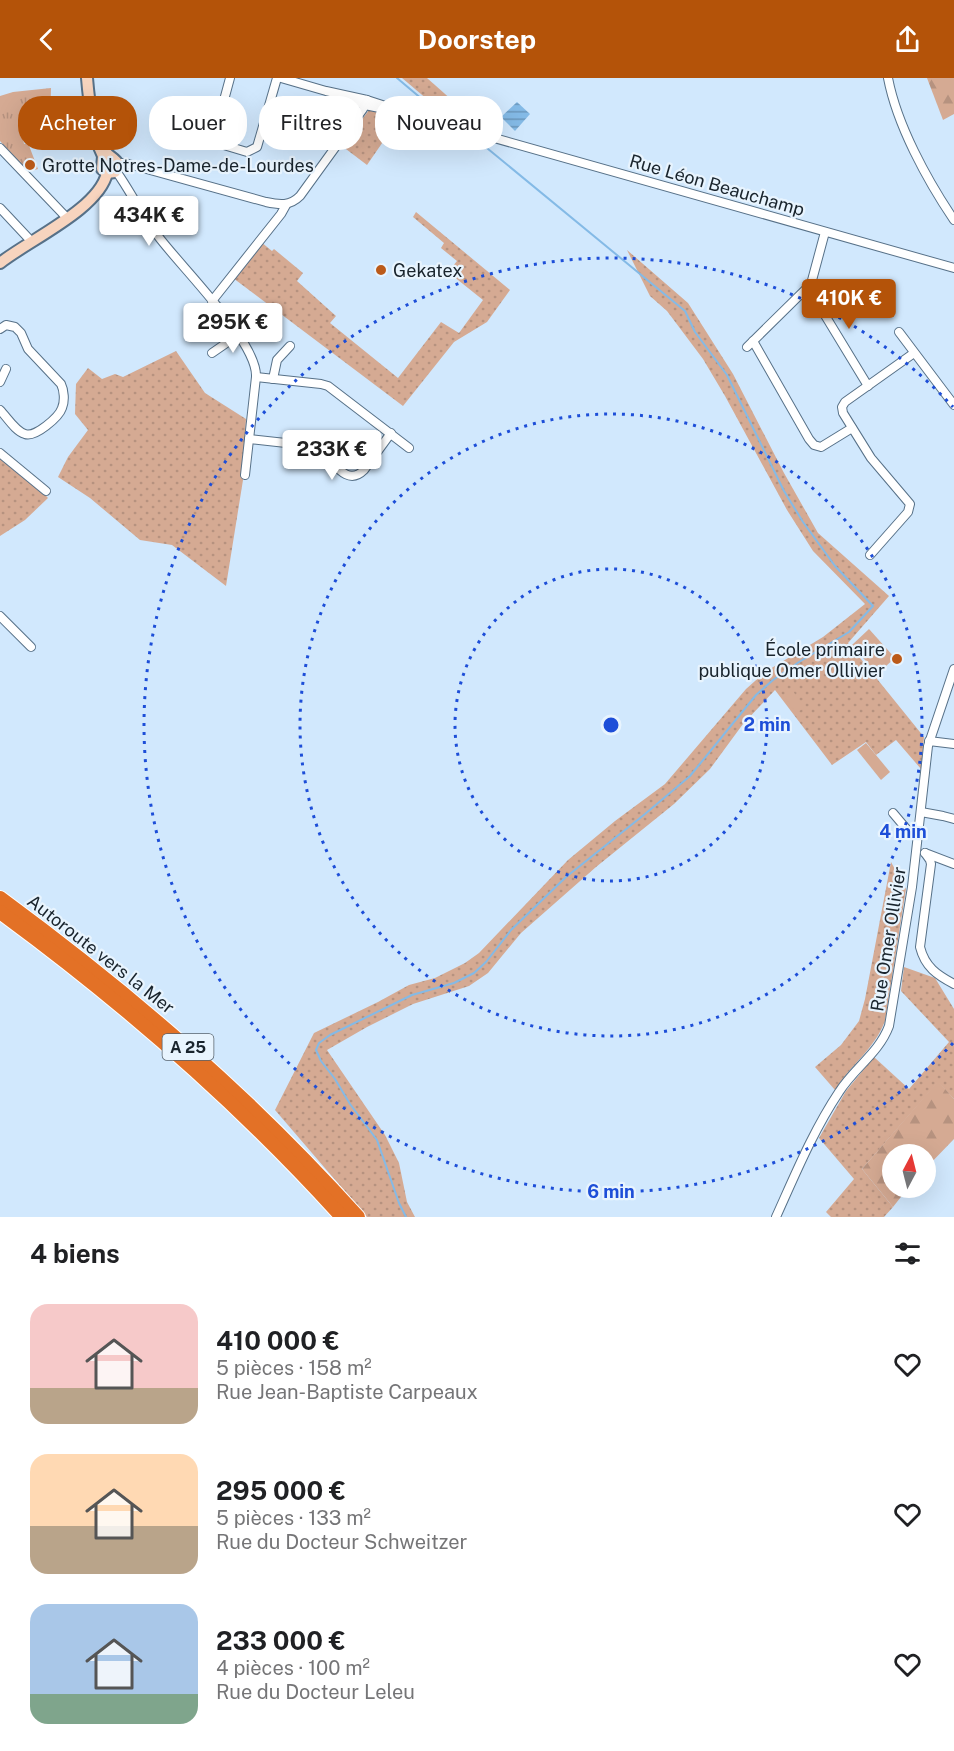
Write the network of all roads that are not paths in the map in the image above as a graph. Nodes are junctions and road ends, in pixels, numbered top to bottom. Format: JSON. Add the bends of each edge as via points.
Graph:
{"nodes":[{"id":1,"x":82,"y":78,"type":"edge"},
{"id":2,"x":87,"y":78,"type":"edge"},
{"id":3,"x":230,"y":78,"type":"edge"},
{"id":4,"x":279,"y":78,"type":"edge"},
{"id":5,"x":888,"y":78,"type":"edge"},
{"id":6,"x":366,"y":103,"type":"junction"},
{"id":7,"x":0,"y":148,"type":"edge"},
{"id":8,"x":111,"y":165,"type":"junction"},
{"id":9,"x":285,"y":205,"type":"junction"},
{"id":10,"x":0,"y":208,"type":"edge"},
{"id":11,"x":953,"y":217,"type":"edge"},
{"id":12,"x":67,"y":218,"type":"junction"},
{"id":13,"x":825,"y":232,"type":"junction"},
{"id":14,"x":31,"y":241,"type":"junction"},
{"id":15,"x":0,"y":263,"type":"edge"},
{"id":16,"x":954,"y":268,"type":"edge"},
{"id":17,"x":811,"y":284,"type":"junction"},
{"id":18,"x":212,"y":301,"type":"junction"},
{"id":19,"x":0,"y":329,"type":"edge"},
{"id":20,"x":899,"y":333,"type":"dead end"},
{"id":21,"x":238,"y":335,"type":"junction"},
{"id":22,"x":290,"y":346,"type":"dead end"},
{"id":23,"x":212,"y":353,"type":"dead end"},
{"id":24,"x":914,"y":353,"type":"junction"},
{"id":25,"x":6,"y":369,"type":"dead end"},
{"id":26,"x":256,"y":377,"type":"junction"},
{"id":27,"x":273,"y":379,"type":"junction"},
{"id":28,"x":0,"y":382,"type":"edge"},
{"id":29,"x":868,"y":386,"type":"junction"},
{"id":30,"x":954,"y":405,"type":"edge"},
{"id":31,"x":0,"y":411,"type":"edge"},
{"id":32,"x":852,"y":428,"type":"junction"},
{"id":33,"x":391,"y":433,"type":"junction"},
{"id":34,"x":249,"y":439,"type":"junction"},
{"id":35,"x":409,"y":448,"type":"dead end"},
{"id":36,"x":0,"y":453,"type":"edge"},
{"id":37,"x":245,"y":475,"type":"dead end"},
{"id":38,"x":46,"y":491,"type":"dead end"},
{"id":39,"x":870,"y":555,"type":"dead end"},
{"id":40,"x":0,"y":616,"type":"edge"},
{"id":41,"x":31,"y":646,"type":"dead end"},
{"id":42,"x":954,"y":669,"type":"edge"},
{"id":43,"x":929,"y":741,"type":"junction"},
{"id":44,"x":954,"y":744,"type":"edge"},
{"id":45,"x":921,"y":812,"type":"junction"},
{"id":46,"x":893,"y":813,"type":"dead end"},
{"id":47,"x":954,"y":819,"type":"edge"},
{"id":48,"x":918,"y":836,"type":"junction"},
{"id":49,"x":916,"y":849,"type":"junction"},
{"id":50,"x":925,"y":853,"type":"junction"},
{"id":51,"x":954,"y":864,"type":"edge"},
{"id":52,"x":0,"y":898,"type":"edge"},
{"id":53,"x":0,"y":912,"type":"edge"},
{"id":54,"x":954,"y":984,"type":"edge"},
{"id":55,"x":342,"y":1217,"type":"edge"},
{"id":56,"x":358,"y":1217,"type":"edge"},
{"id":57,"x":776,"y":1217,"type":"edge"}],
"edges":[{"from":1,"to":8,"type":"main road","via":[[87,117]]},
{"from":2,"to":8,"type":"main road","via":[[96,130]]},
{"from":3,"to":4,"type":"street","via":[[214,136],[217,143],[247,152],[257,147]]},
{"from":4,"to":6,"type":"street","name":"Rue Léon Beauchamp"},
{"from":5,"to":11,"type":"street","via":[[910,140]]},
{"from":6,"to":9,"type":"street","via":[[300,196]]},
{"from":6,"to":13,"type":"street","name":"Rue Léon Beauchamp"},
{"from":7,"to":12,"type":"street"},
{"from":8,"to":9,"type":"street","via":[[125,163]]},
{"from":8,"to":12,"type":"main road","via":[[95,195]]},
{"from":8,"to":18,"type":"street","via":[[157,236]]},
{"from":9,"to":18,"type":"street"},
{"from":10,"to":14,"type":"street"},
{"from":12,"to":14,"type":"main road"},
{"from":13,"to":16,"type":"street","name":"Rue Léon Beauchamp"},
{"from":13,"to":17,"type":"street"},
{"from":14,"to":15,"type":"main road"},
{"from":17,"to":29,"type":"street","via":[[823,312]]},
{"from":17,"to":32,"type":"street","via":[[750,344],[814,445],[821,447]]},
{"from":18,"to":21,"type":"street"},
{"from":19,"to":31,"type":"street","via":[[6,325],[15,327],[28,349],[64,390],[61,411],[35,434],[23,433]]},
{"from":20,"to":24,"type":"street"},
{"from":21,"to":23,"type":"street"},
{"from":21,"to":26,"type":"street","via":[[254,360]]},
{"from":22,"to":27,"type":"street","via":[[277,360]]},
{"from":24,"to":29,"type":"street"},
{"from":24,"to":30,"type":"street"},
{"from":25,"to":28,"type":"street"},
{"from":26,"to":27,"type":"street"},
{"from":26,"to":34,"type":"street"},
{"from":27,"to":33,"type":"street","via":[[328,386]]},
{"from":29,"to":32,"type":"street","via":[[842,407]]},
{"from":32,"to":39,"type":"street","via":[[870,458],[910,506]]},
{"from":33,"to":34,"type":"street","via":[[364,470],[353,477],[343,474],[313,446]]},
{"from":33,"to":35,"type":"street"},
{"from":34,"to":37,"type":"street"},
{"from":36,"to":38,"type":"street"},
{"from":40,"to":41,"type":"street"},
{"from":42,"to":43,"type":"street","name":"Rue Omer Ollivier"},
{"from":43,"to":44,"type":"street"},
{"from":43,"to":45,"type":"street","name":"Rue Omer Ollivier"},
{"from":45,"to":47,"type":"street"},
{"from":45,"to":48,"type":"street","name":"Rue Omer Ollivier"},
{"from":46,"to":48,"type":"street","via":[[909,832]]},
{"from":48,"to":49,"type":"street","name":"Rue Omer Ollivier"},
{"from":49,"to":50,"type":"street","name":"Rue Omer Ollivier"},
{"from":49,"to":57,"type":"street","name":"Rue Omer Ollivier","via":[[887,1032],[835,1098]]},
{"from":50,"to":51,"type":"street","name":"Rue Omer Ollivier"},
{"from":50,"to":54,"type":"street","name":"Rue Omer Ollivier","via":[[931,864],[920,947],[927,965]]},
{"from":52,"to":56,"type":"highway","name":"Autoroute vers la Mer","number":"A 25","via":[[116,986],[195,1053],[288,1142]]},
{"from":53,"to":55,"type":"highway","number":"A 25","via":[[180,1055]]}]}
